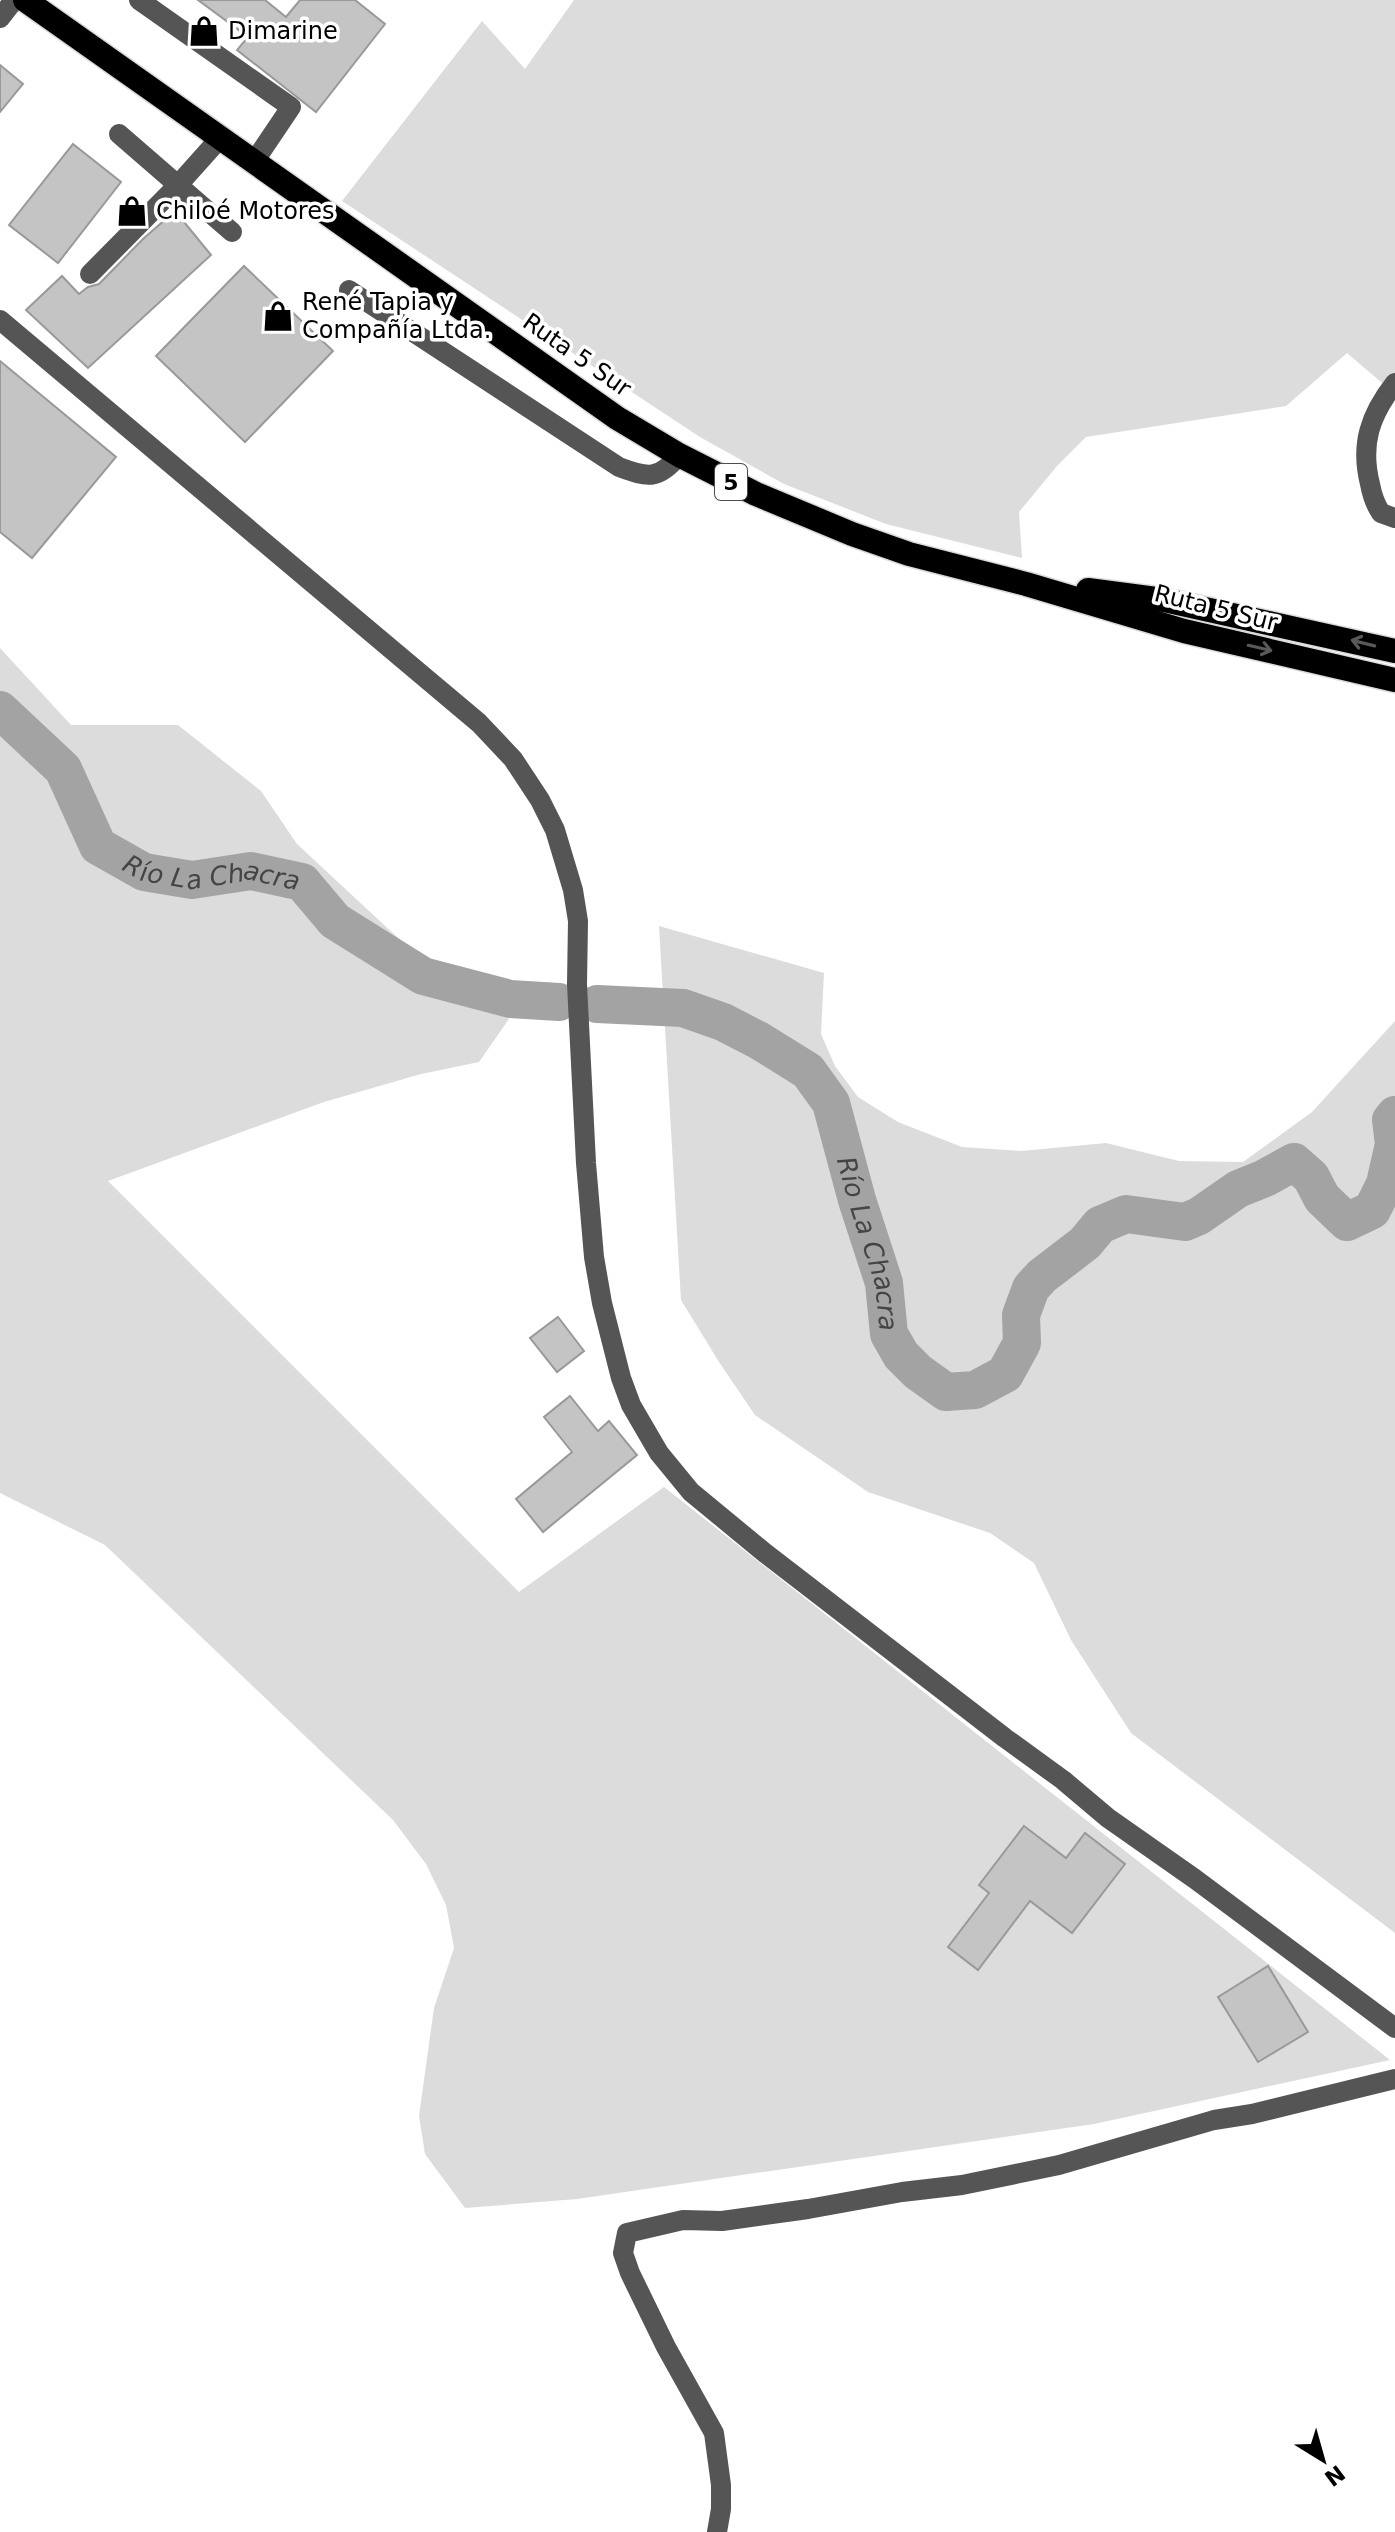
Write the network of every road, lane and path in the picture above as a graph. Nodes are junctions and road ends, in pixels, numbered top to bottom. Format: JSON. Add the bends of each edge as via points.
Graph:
{"nodes":[{"id":1,"x":14,"y":0,"type":"edge"},
{"id":2,"x":25,"y":0,"type":"edge"},
{"id":3,"x":139,"y":0,"type":"edge"},
{"id":4,"x":0,"y":18,"type":"edge"},
{"id":5,"x":119,"y":134,"type":"dead end"},
{"id":6,"x":220,"y":138,"type":"junction"},
{"id":7,"x":254,"y":162,"type":"junction"},
{"id":8,"x":178,"y":185,"type":"junction"},
{"id":9,"x":232,"y":232,"type":"dead end"},
{"id":10,"x":90,"y":274,"type":"dead end"},
{"id":11,"x":349,"y":290,"type":"dead end"},
{"id":12,"x":0,"y":320,"type":"edge"},
{"id":13,"x":1395,"y":383,"type":"edge"},
{"id":14,"x":679,"y":455,"type":"junction"},
{"id":15,"x":1395,"y":518,"type":"edge"},
{"id":16,"x":1026,"y":584,"type":"junction"},
{"id":17,"x":1395,"y":651,"type":"edge"},
{"id":18,"x":1395,"y":680,"type":"edge"},
{"id":19,"x":1395,"y":2028,"type":"edge"},
{"id":20,"x":1395,"y":2079,"type":"edge"},
{"id":21,"x":717,"y":2532,"type":"edge"}],
"edges":[{"from":1,"to":4,"type":"street"},
{"from":2,"to":6,"type":"highway","name":"Ruta 5 Sur","number":"5"},
{"from":3,"to":7,"type":"street","via":[[291,107]]},
{"from":5,"to":8,"type":"street"},
{"from":6,"to":7,"type":"highway","name":"Ruta 5 Sur","number":"5"},
{"from":6,"to":8,"type":"street"},
{"from":7,"to":14,"type":"highway","name":"Ruta 5 Sur","number":"5","via":[[617,418]]},
{"from":8,"to":9,"type":"street"},
{"from":8,"to":10,"type":"street"},
{"from":11,"to":14,"type":"street","via":[[619,467],[653,474],[667,470]]},
{"from":12,"to":19,"type":"street","via":[[479,723],[513,759],[540,800],[566,859],[578,921],[589,1210],[602,1303],[631,1405],[674,1473],[765,1553],[1108,1818]]},
{"from":13,"to":15,"type":"street","via":[[1377,410],[1365,448],[1373,499],[1381,513]]},
{"from":14,"to":16,"type":"highway","name":"Ruta 5 Sur","number":"5","via":[[852,534]]},
{"from":17,"to":16,"type":"highway","name":"Ruta 5 Sur","number":"5","one_way":true,"via":[[1164,600]]},
{"from":16,"to":18,"type":"highway","name":"Ruta 5 Sur","number":"5","one_way":true,"via":[[1184,631]]},
{"from":20,"to":21,"type":"street","via":[[962,2185],[722,2221],[664,2223],[627,2233],[623,2253],[630,2273],[714,2433],[721,2485]]}]}
